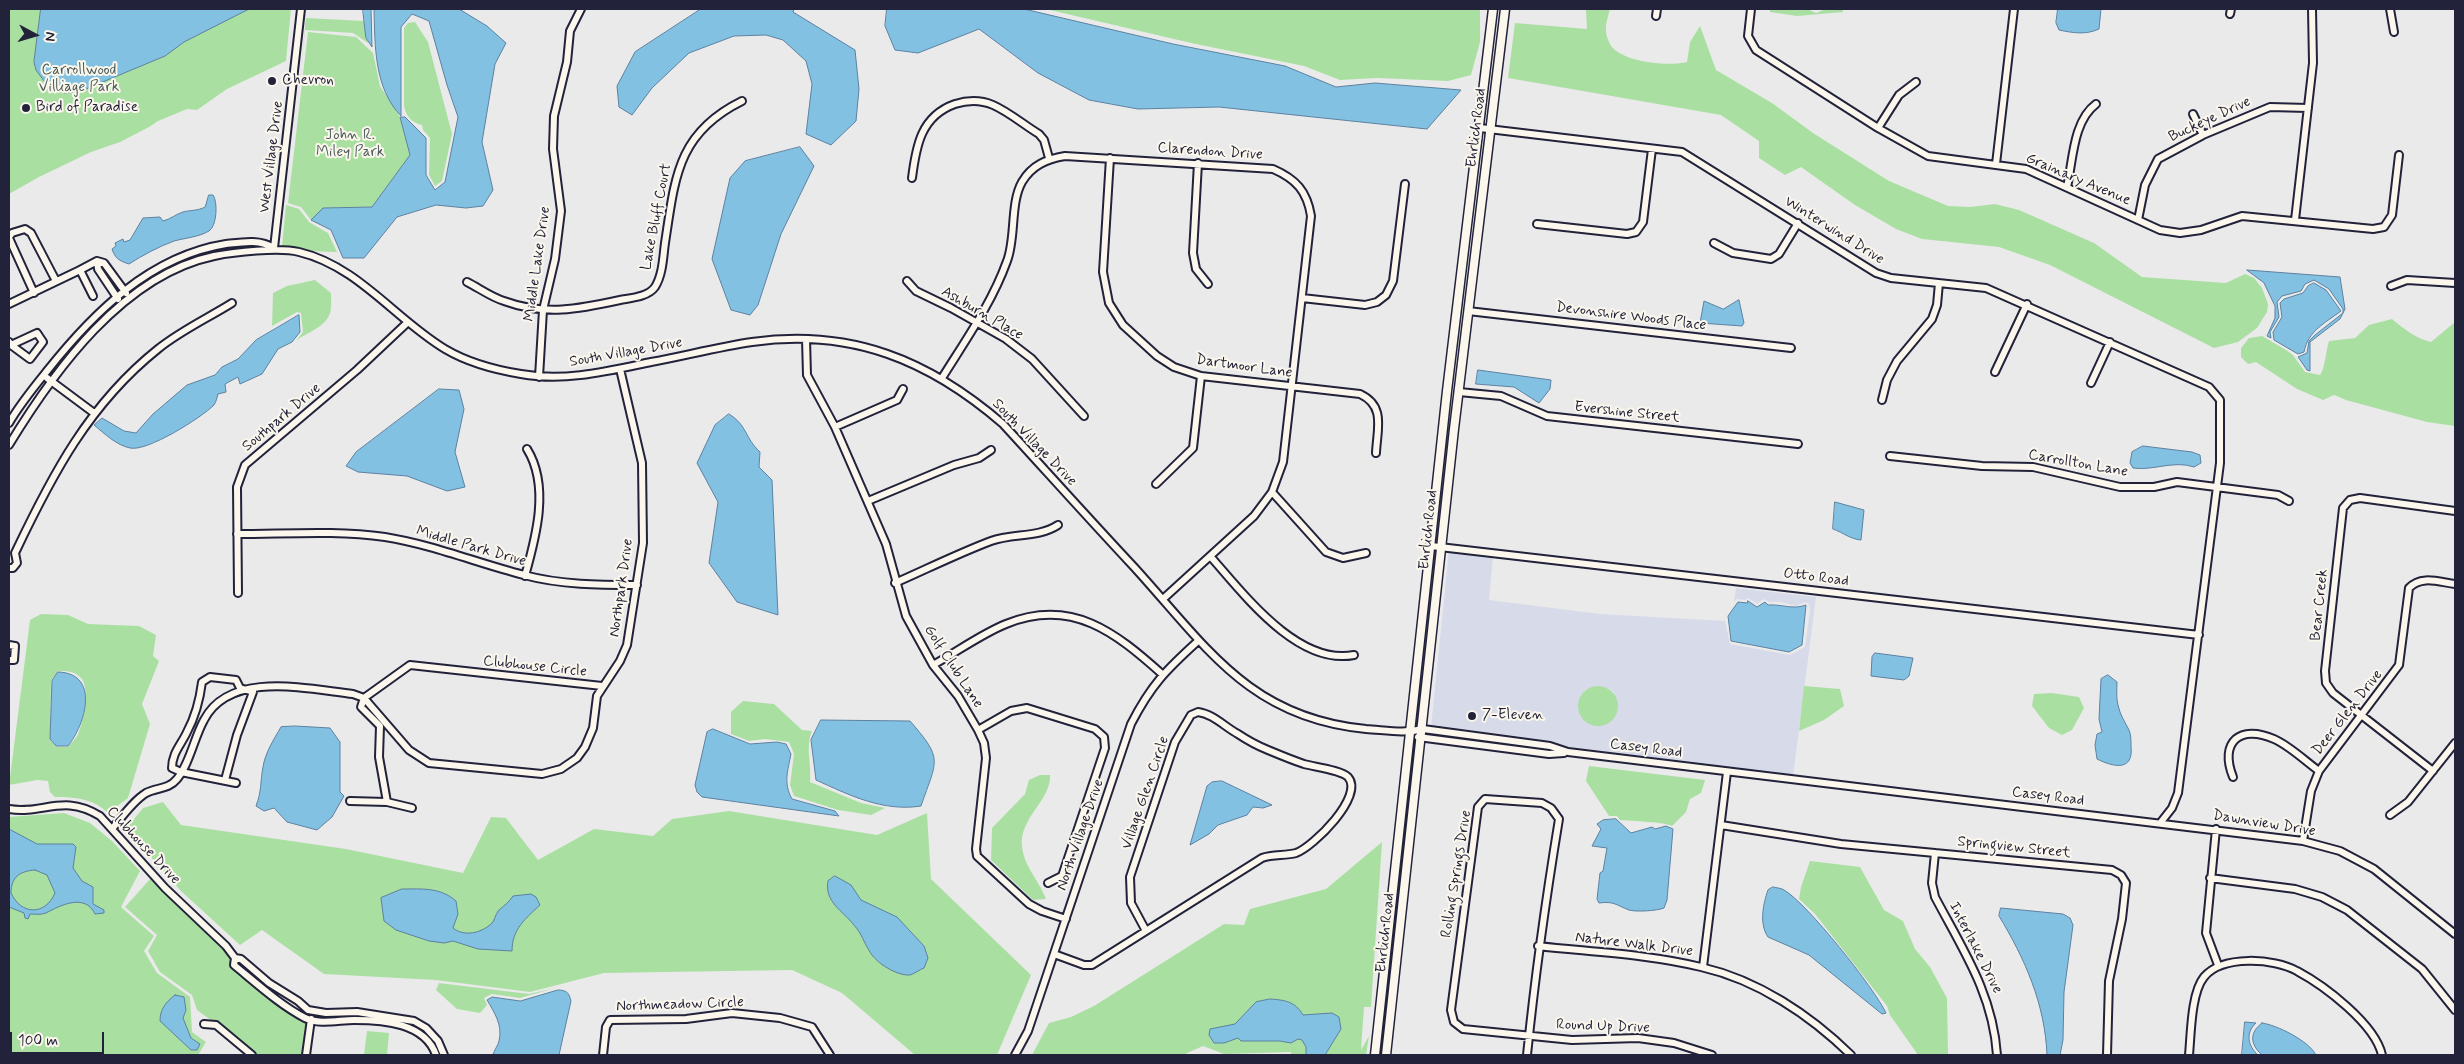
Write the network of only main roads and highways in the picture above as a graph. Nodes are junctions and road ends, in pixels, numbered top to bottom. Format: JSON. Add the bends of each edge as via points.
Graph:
{"nodes":[{"id":1,"x":1493,"y":9,"type":"edge"},
{"id":2,"x":1505,"y":9,"type":"edge"},
{"id":3,"x":1452,"y":354,"type":"junction"},
{"id":4,"x":1454,"y":429,"type":"junction"},
{"id":5,"x":1375,"y":1055,"type":"edge"},
{"id":6,"x":1386,"y":1055,"type":"edge"}],
"edges":[{"from":1,"to":3,"type":"main road","name":"Ehrlich Road"},
{"from":2,"to":4,"type":"main road","name":"Ehrlich Road"},
{"from":3,"to":4,"type":"main road","via":[[1456,374],[1451,424]]},
{"from":3,"to":5,"type":"main road","name":"Ehrlich Road"},
{"from":4,"to":6,"type":"main road","name":"Ehrlich Road"}]}
